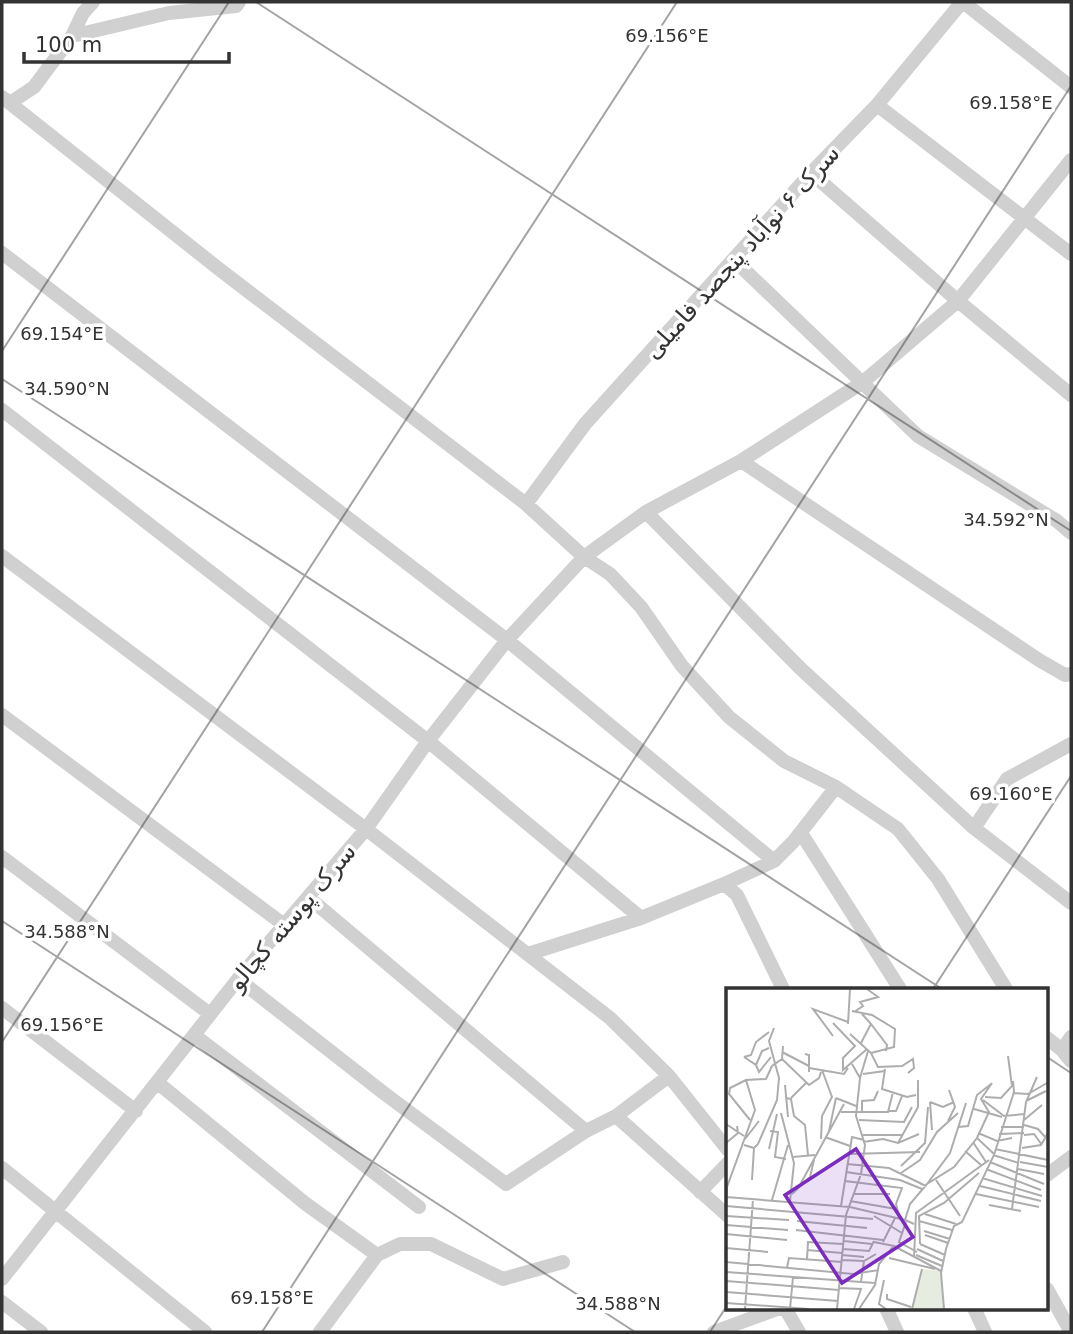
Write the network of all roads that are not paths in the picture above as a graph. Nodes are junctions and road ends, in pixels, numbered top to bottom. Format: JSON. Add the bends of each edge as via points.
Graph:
{"nodes":[{"id":1,"x":93,"y":2,"type":"edge"},
{"id":2,"x":240,"y":2,"type":"edge"},
{"id":3,"x":962,"y":2,"type":"edge"},
{"id":4,"x":72,"y":36,"type":"junction"},
{"id":5,"x":1071,"y":87,"type":"edge"},
{"id":6,"x":6,"y":100,"type":"edge"},
{"id":7,"x":877,"y":104,"type":"junction"},
{"id":8,"x":1071,"y":160,"type":"edge"},
{"id":9,"x":811,"y":173,"type":"junction"},
{"id":10,"x":1024,"y":216,"type":"junction"},
{"id":11,"x":2,"y":253,"type":"edge"},
{"id":12,"x":1071,"y":254,"type":"edge"},
{"id":13,"x":734,"y":260,"type":"junction"},
{"id":14,"x":958,"y":300,"type":"junction"},
{"id":15,"x":863,"y":382,"type":"junction"},
{"id":16,"x":1071,"y":395,"type":"edge"},
{"id":17,"x":2,"y":410,"type":"edge"},
{"id":18,"x":741,"y":461,"type":"junction"},
{"id":19,"x":526,"y":504,"type":"junction"},
{"id":20,"x":646,"y":512,"type":"junction"},
{"id":21,"x":1071,"y":533,"type":"edge"},
{"id":22,"x":2,"y":556,"type":"edge"},
{"id":23,"x":584,"y":557,"type":"junction"},
{"id":24,"x":507,"y":640,"type":"junction"},
{"id":25,"x":1071,"y":674,"type":"edge"},
{"id":26,"x":2,"y":715,"type":"edge"},
{"id":27,"x":428,"y":741,"type":"junction"},
{"id":28,"x":1071,"y":744,"type":"edge"},
{"id":29,"x":836,"y":787,"type":"junction"},
{"id":30,"x":974,"y":828,"type":"junction"},
{"id":31,"x":366,"y":829,"type":"junction"},
{"id":32,"x":801,"y":833,"type":"junction"},
{"id":33,"x":2,"y":857,"type":"edge"},
{"id":34,"x":774,"y":860,"type":"junction"},
{"id":35,"x":724,"y":884,"type":"junction"},
{"id":36,"x":307,"y":897,"type":"junction"},
{"id":37,"x":1071,"y":903,"type":"edge"},
{"id":38,"x":641,"y":918,"type":"junction"},
{"id":39,"x":283,"y":924,"type":"junction"},
{"id":40,"x":528,"y":954,"type":"junction"},
{"id":41,"x":238,"y":979,"type":"junction"},
{"id":42,"x":783,"y":988,"type":"edge"},
{"id":43,"x":899,"y":988,"type":"edge"},
{"id":44,"x":1005,"y":988,"type":"edge"},
{"id":45,"x":2,"y":1008,"type":"edge"},
{"id":46,"x":210,"y":1014,"type":"junction"},
{"id":47,"x":194,"y":1035,"type":"junction"},
{"id":48,"x":1071,"y":1037,"type":"edge"},
{"id":49,"x":1048,"y":1039,"type":"edge"},
{"id":50,"x":1067,"y":1056,"type":"edge"},
{"id":51,"x":669,"y":1076,"type":"junction"},
{"id":52,"x":158,"y":1083,"type":"junction"},
{"id":53,"x":136,"y":1111,"type":"junction"},
{"id":54,"x":616,"y":1116,"type":"junction"},
{"id":55,"x":586,"y":1131,"type":"junction"},
{"id":56,"x":726,"y":1147,"type":"edge"},
{"id":57,"x":1069,"y":1163,"type":"edge"},
{"id":58,"x":726,"y":1165,"type":"edge"},
{"id":59,"x":2,"y":1168,"type":"edge"},
{"id":60,"x":1048,"y":1174,"type":"edge"},
{"id":61,"x":700,"y":1192,"type":"junction"},
{"id":62,"x":419,"y":1207,"type":"dead end"},
{"id":63,"x":56,"y":1210,"type":"junction"},
{"id":64,"x":726,"y":1214,"type":"edge"},
{"id":65,"x":377,"y":1255,"type":"junction"},
{"id":66,"x":563,"y":1262,"type":"dead end"},
{"id":67,"x":2,"y":1279,"type":"edge"},
{"id":68,"x":1048,"y":1291,"type":"edge"},
{"id":69,"x":2,"y":1302,"type":"edge"},
{"id":70,"x":777,"y":1310,"type":"edge"},
{"id":71,"x":784,"y":1310,"type":"edge"},
{"id":72,"x":887,"y":1310,"type":"edge"},
{"id":73,"x":975,"y":1310,"type":"edge"},
{"id":74,"x":41,"y":1332,"type":"edge"},
{"id":75,"x":205,"y":1332,"type":"edge"},
{"id":76,"x":320,"y":1332,"type":"edge"},
{"id":77,"x":714,"y":1332,"type":"edge"},
{"id":78,"x":799,"y":1332,"type":"edge"},
{"id":79,"x":897,"y":1332,"type":"edge"},
{"id":80,"x":985,"y":1332,"type":"edge"},
{"id":81,"x":1071,"y":1332,"type":"edge"}],
"edges":[{"from":1,"to":4,"type":"street"},
{"from":2,"to":4,"type":"street"},
{"from":3,"to":5,"type":"street"},
{"from":3,"to":7,"type":"street","name":"سرک ۶ نوآباد پنجصد فامیلی"},
{"from":4,"to":6,"type":"street","via":[[34,87]]},
{"from":6,"to":19,"type":"street"},
{"from":7,"to":9,"type":"street","name":"سرک ۶ نوآباد پنجصد فامیلی"},
{"from":7,"to":10,"type":"street"},
{"from":8,"to":10,"type":"street","name":"سرک پوسته کچالو"},
{"from":9,"to":13,"type":"street","name":"سرک ۶ نوآباد پنجصد فامیلی"},
{"from":9,"to":14,"type":"street"},
{"from":10,"to":12,"type":"street"},
{"from":10,"to":14,"type":"street","name":"سرک پوسته کچالو"},
{"from":11,"to":24,"type":"street"},
{"from":13,"to":15,"type":"street"},
{"from":13,"to":19,"type":"street","name":"سرک ۶ نوآباد پنجصد فامیلی","via":[[585,424]]},
{"from":14,"to":15,"type":"street","name":"سرک پوسته کچالو"},
{"from":14,"to":16,"type":"street"},
{"from":15,"to":18,"type":"street","name":"سرک پوسته کچالو"},
{"from":15,"to":21,"type":"street","via":[[918,436]]},
{"from":17,"to":27,"type":"street"},
{"from":18,"to":20,"type":"street","name":"سرک پوسته کچالو"},
{"from":18,"to":25,"type":"street","via":[[1039,660]]},
{"from":19,"to":23,"type":"street"},
{"from":20,"to":23,"type":"street","name":"سرک پوسته کچالو"},
{"from":20,"to":30,"type":"street","via":[[801,669]]},
{"from":22,"to":31,"type":"street"},
{"from":23,"to":24,"type":"street","name":"سرک پوسته کچالو"},
{"from":23,"to":29,"type":"street","via":[[610,574],[641,607],[682,666],[729,717],[784,761]]},
{"from":24,"to":27,"type":"street","name":"سرک پوسته کچالو"},
{"from":24,"to":34,"type":"street"},
{"from":26,"to":39,"type":"street"},
{"from":27,"to":31,"type":"street","name":"سرک پوسته کچالو"},
{"from":27,"to":38,"type":"street"},
{"from":28,"to":30,"type":"street","via":[[1007,779]]},
{"from":29,"to":32,"type":"street"},
{"from":29,"to":44,"type":"street","via":[[898,829],[938,879]]},
{"from":30,"to":37,"type":"street"},
{"from":31,"to":36,"type":"street","name":"سرک پوسته کچالو"},
{"from":31,"to":40,"type":"street"},
{"from":32,"to":34,"type":"street"},
{"from":32,"to":43,"type":"street"},
{"from":33,"to":46,"type":"street"},
{"from":34,"to":35,"type":"street"},
{"from":35,"to":38,"type":"street"},
{"from":35,"to":42,"type":"street","via":[[737,895]]},
{"from":36,"to":39,"type":"street","name":"سرک پوسته کچالو"},
{"from":36,"to":55,"type":"street"},
{"from":38,"to":40,"type":"street"},
{"from":39,"to":41,"type":"street","name":"سرک پوسته کچالو"},
{"from":40,"to":51,"type":"street","via":[[610,1018]]},
{"from":41,"to":46,"type":"street","name":"سرک پوسته کچالو"},
{"from":41,"to":55,"type":"street","via":[[506,1184]]},
{"from":45,"to":53,"type":"street"},
{"from":46,"to":47,"type":"street","name":"سرک پوسته کچالو"},
{"from":47,"to":52,"type":"street","name":"سرک پوسته کچالو"},
{"from":47,"to":62,"type":"street"},
{"from":48,"to":50,"type":"street"},
{"from":49,"to":50,"type":"street"},
{"from":51,"to":54,"type":"street"},
{"from":51,"to":56,"type":"street"},
{"from":52,"to":53,"type":"street","name":"سرک پوسته کچالو"},
{"from":52,"to":65,"type":"street","via":[[306,1204]]},
{"from":53,"to":63,"type":"street","name":"سرک پوسته کچالو"},
{"from":54,"to":55,"type":"street"},
{"from":54,"to":61,"type":"street"},
{"from":57,"to":60,"type":"street"},
{"from":58,"to":61,"type":"street"},
{"from":59,"to":63,"type":"street"},
{"from":61,"to":64,"type":"street"},
{"from":63,"to":67,"type":"street","name":"سرک پوسته کچالو"},
{"from":63,"to":75,"type":"street"},
{"from":65,"to":66,"type":"street","via":[[400,1244],[431,1244],[503,1279]]},
{"from":65,"to":76,"type":"street"},
{"from":68,"to":81,"type":"street"},
{"from":69,"to":74,"type":"street"},
{"from":70,"to":77,"type":"street"},
{"from":71,"to":78,"type":"street"},
{"from":72,"to":79,"type":"street"},
{"from":73,"to":80,"type":"street"}]}
